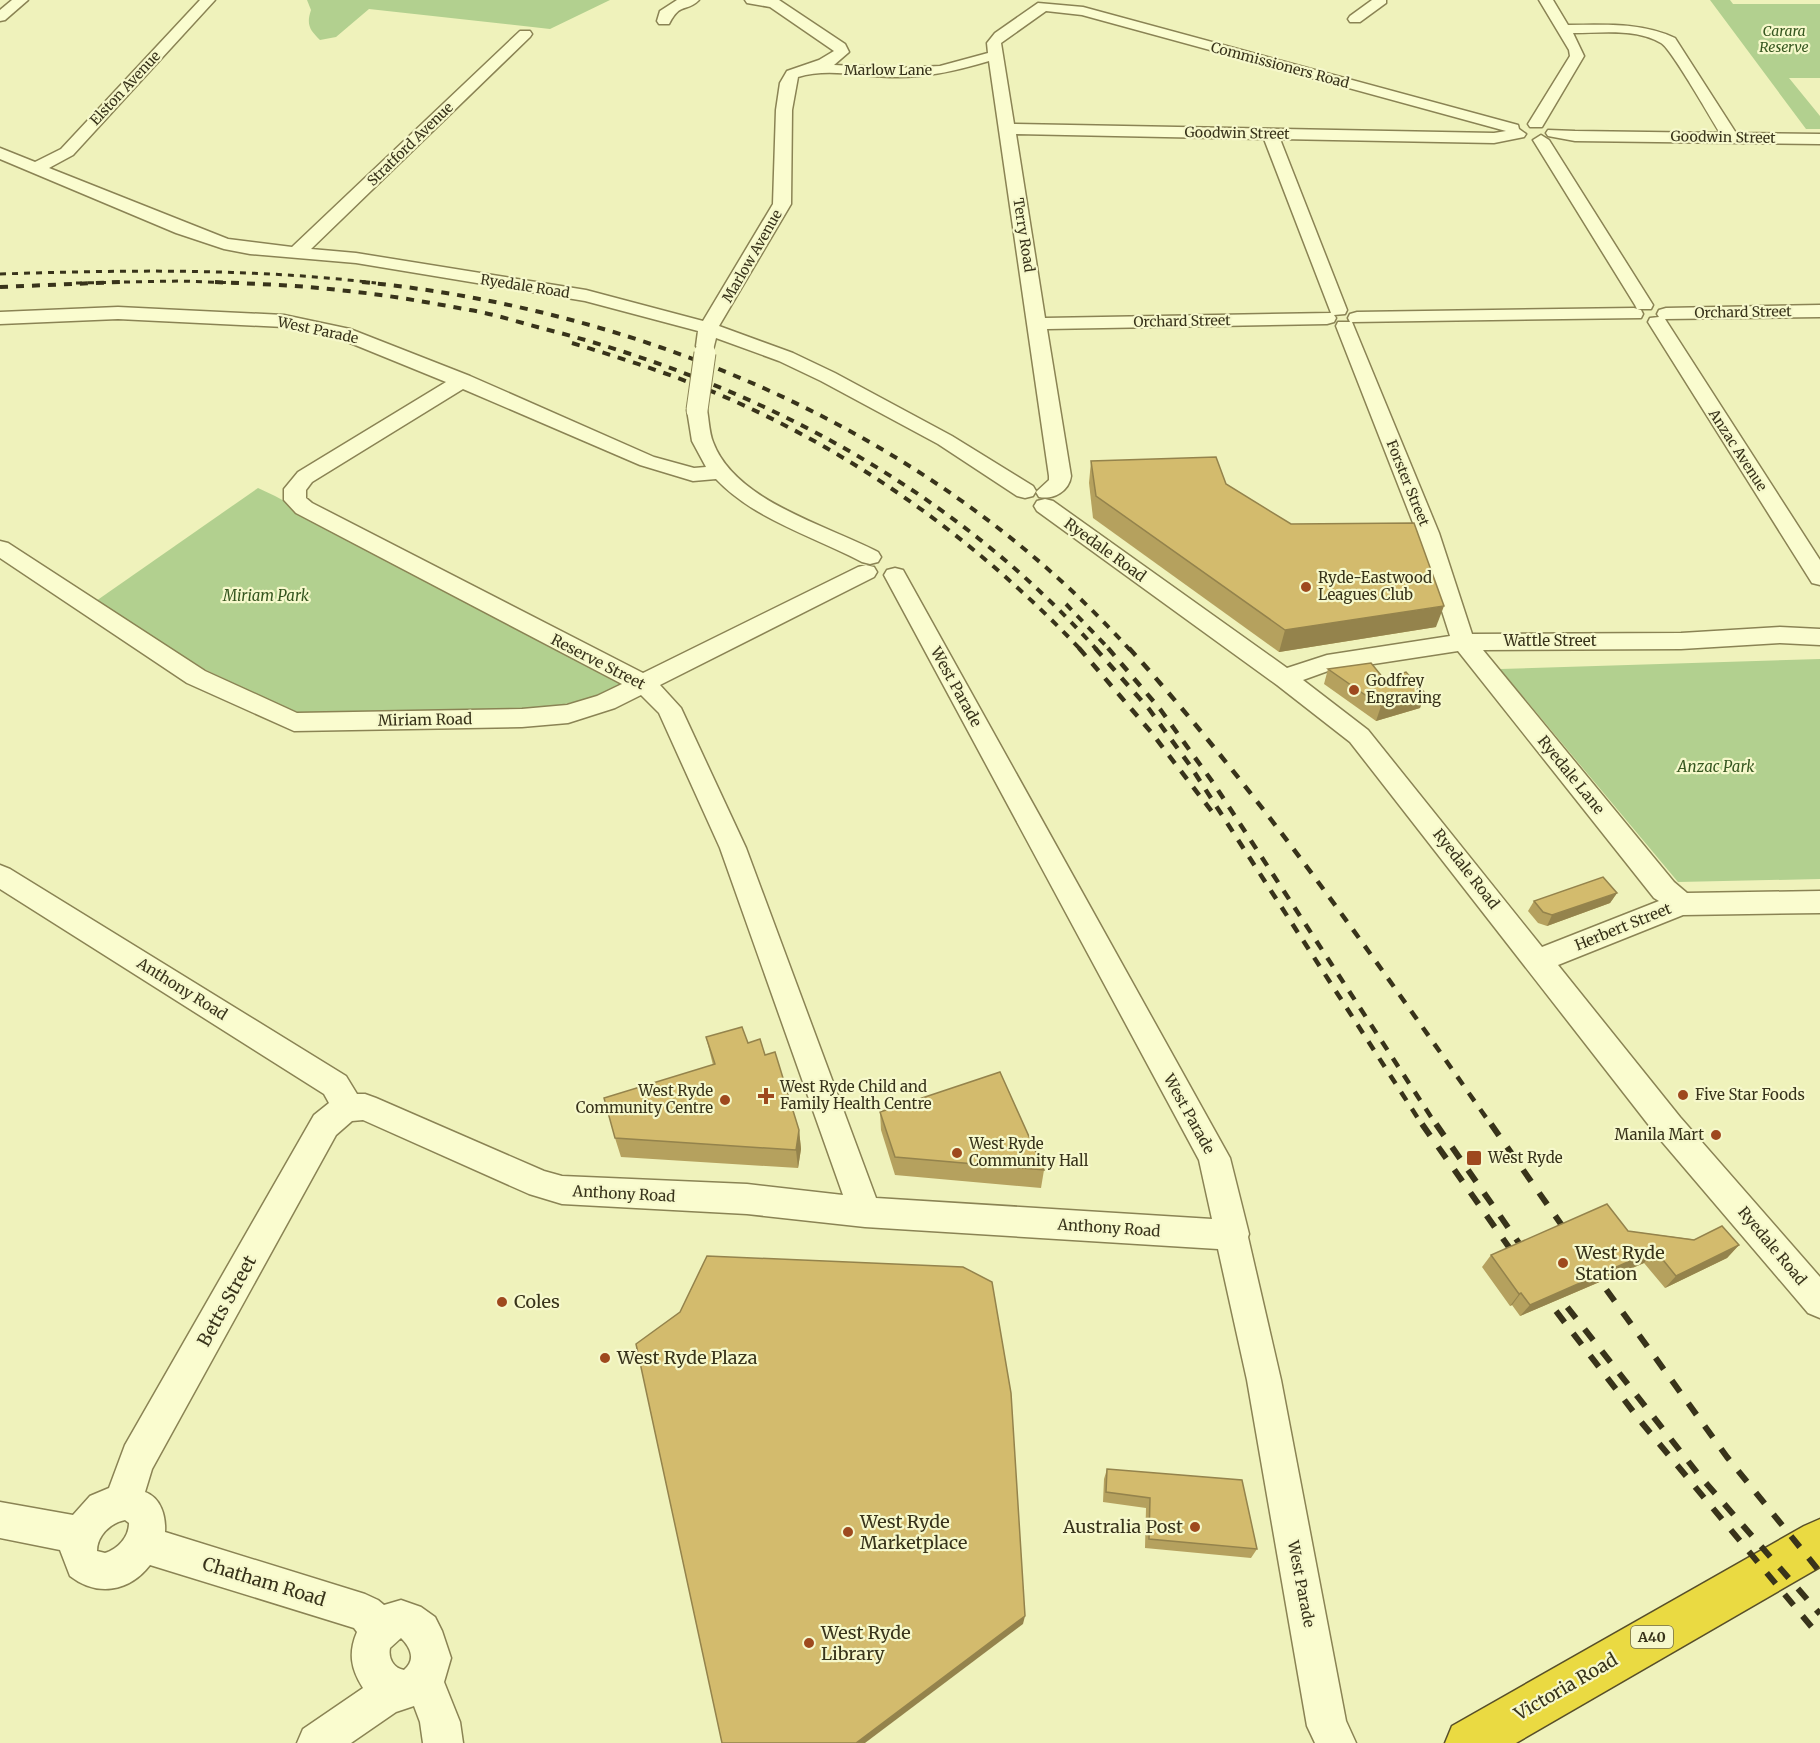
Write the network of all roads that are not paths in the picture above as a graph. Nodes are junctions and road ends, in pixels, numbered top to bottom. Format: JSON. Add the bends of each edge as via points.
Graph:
{"nodes":[{"id":1,"x":21,"y":0,"type":"edge"},
{"id":2,"x":208,"y":0,"type":"edge"},
{"id":3,"x":692,"y":0,"type":"edge"},
{"id":4,"x":752,"y":0,"type":"edge"},
{"id":5,"x":1379,"y":0,"type":"edge"},
{"id":6,"x":1546,"y":0,"type":"edge"},
{"id":7,"x":1040,"y":3,"type":"edge"},
{"id":8,"x":0,"y":17,"type":"edge"},
{"id":9,"x":1355,"y":19,"type":"dead end"},
{"id":10,"x":664,"y":21,"type":"dead end"},
{"id":11,"x":1563,"y":29,"type":"junction"},
{"id":12,"x":525,"y":34,"type":"dead end"},
{"id":13,"x":996,"y":55,"type":"junction"},
{"id":14,"x":815,"y":69,"type":"junction"},
{"id":15,"x":1488,"y":122,"type":"junction"},
{"id":16,"x":1007,"y":129,"type":"junction"},
{"id":17,"x":1517,"y":131,"type":"junction"},
{"id":18,"x":1270,"y":133,"type":"junction"},
{"id":19,"x":1544,"y":133,"type":"junction"},
{"id":20,"x":1730,"y":136,"type":"junction"},
{"id":21,"x":1466,"y":137,"type":"junction"},
{"id":22,"x":1812,"y":139,"type":"edge"},
{"id":23,"x":0,"y":153,"type":"edge"},
{"id":24,"x":1820,"y":156,"type":"edge"},
{"id":25,"x":36,"y":168,"type":"junction"},
{"id":26,"x":296,"y":253,"type":"junction"},
{"id":27,"x":1639,"y":309,"type":"junction"},
{"id":28,"x":1820,"y":311,"type":"edge"},
{"id":29,"x":0,"y":318,"type":"edge"},
{"id":30,"x":1342,"y":318,"type":"junction"},
{"id":31,"x":1661,"y":318,"type":"junction"},
{"id":32,"x":1037,"y":324,"type":"junction"},
{"id":33,"x":708,"y":328,"type":"junction"},
{"id":34,"x":747,"y":342,"type":"junction"},
{"id":35,"x":705,"y":353,"type":"junction"},
{"id":36,"x":463,"y":380,"type":"junction"},
{"id":37,"x":729,"y":480,"type":"junction"},
{"id":38,"x":1046,"y":499,"type":"junction"},
{"id":39,"x":0,"y":548,"type":"edge"},
{"id":40,"x":877,"y":568,"type":"junction"},
{"id":41,"x":1820,"y":578,"type":"edge"},
{"id":42,"x":1820,"y":637,"type":"edge"},
{"id":43,"x":1464,"y":642,"type":"junction"},
{"id":44,"x":1286,"y":679,"type":"junction"},
{"id":45,"x":644,"y":683,"type":"junction"},
{"id":46,"x":0,"y":876,"type":"edge"},
{"id":47,"x":1820,"y":902,"type":"edge"},
{"id":48,"x":1681,"y":904,"type":"junction"},
{"id":49,"x":1536,"y":960,"type":"junction"},
{"id":50,"x":345,"y":1108,"type":"junction"},
{"id":51,"x":865,"y":1212,"type":"junction"},
{"id":52,"x":1233,"y":1234,"type":"junction"},
{"id":53,"x":1820,"y":1302,"type":"edge"},
{"id":54,"x":125,"y":1502,"type":"junction"},
{"id":55,"x":0,"y":1520,"type":"edge"},
{"id":56,"x":81,"y":1535,"type":"junction"},
{"id":57,"x":1820,"y":1542,"type":"edge"},
{"id":58,"x":143,"y":1544,"type":"junction"},
{"id":59,"x":380,"y":1628,"type":"junction"},
{"id":60,"x":412,"y":1684,"type":"junction"},
{"id":61,"x":1482,"y":1740,"type":"edge"},
{"id":62,"x":317,"y":1743,"type":"edge"},
{"id":63,"x":443,"y":1743,"type":"edge"},
{"id":64,"x":1336,"y":1743,"type":"edge"}],
"edges":[{"from":1,"to":8,"type":"street"},
{"from":2,"to":25,"type":"street","name":"Elston Avenue","via":[[66,152]]},
{"from":3,"to":10,"type":"street","via":[[676,5],[665,14]]},
{"from":4,"to":14,"type":"street","name":"Marlow Avenue","via":[[774,3],[840,47],[842,52],[834,60]]},
{"from":5,"to":9,"type":"street"},
{"from":6,"to":11,"type":"street"},
{"from":7,"to":13,"type":"street","via":[[994,43]]},
{"from":7,"to":15,"type":"street","name":"Commissioners Road","via":[[1083,11]]},
{"from":11,"to":19,"type":"street","via":[[1577,56],[1552,94]]},
{"from":11,"to":20,"type":"street","via":[[1643,31],[1670,41]]},
{"from":12,"to":26,"type":"street","name":"Stratford Avenue"},
{"from":13,"to":14,"type":"street","name":"Marlow Lane","via":[[940,70],[898,73]]},
{"from":13,"to":16,"type":"street","name":"Terry Road"},
{"from":14,"to":33,"type":"street","name":"Marlow Avenue","via":[[792,74],[788,83],[782,204]]},
{"from":15,"to":17,"type":"street","name":"Commissioners Road"},
{"from":15,"to":21,"type":"street","name":"Goodwin Street","via":[[1497,128],[1496,134]]},
{"from":16,"to":18,"type":"street","name":"Goodwin Street"},
{"from":16,"to":32,"type":"street","name":"Terry Road"},
{"from":17,"to":19,"type":"street","name":"Goodwin Street","via":[[1528,139]]},
{"from":17,"to":21,"type":"street","name":"Goodwin Street","via":[[1494,138]]},
{"from":18,"to":21,"type":"street","name":"Goodwin Street"},
{"from":18,"to":30,"type":"street","name":"Forster Street"},
{"from":19,"to":20,"type":"street","name":"Goodwin Street"},
{"from":19,"to":27,"type":"street"},
{"from":20,"to":22,"type":"street","name":"Goodwin Street"},
{"from":22,"to":24,"type":"street"},
{"from":23,"to":25,"type":"street","name":"Ryedale Road"},
{"from":25,"to":26,"type":"street","name":"Ryedale Road","via":[[203,238],[250,249]]},
{"from":26,"to":33,"type":"street","name":"Ryedale Road","via":[[356,258],[586,296]]},
{"from":27,"to":30,"type":"street","name":"Orchard Street"},
{"from":27,"to":31,"type":"street","via":[[1646,321]]},
{"from":28,"to":31,"type":"street","name":"Orchard Street"},
{"from":29,"to":36,"type":"street","name":"West Parade","via":[[118,313],[284,321],[343,333]]},
{"from":30,"to":32,"type":"street","name":"Orchard Street"},
{"from":30,"to":43,"type":"street","name":"Forster Street","via":[[1428,533]]},
{"from":31,"to":41,"type":"street","name":"Anzac Avenue"},
{"from":32,"to":38,"type":"street","name":"Terry Road","via":[[1060,476]]},
{"from":33,"to":34,"type":"street","name":"Ryedale Road"},
{"from":33,"to":35,"type":"street","name":"Marlow Avenue"},
{"from":34,"to":35,"type":"street"},
{"from":34,"to":38,"type":"street","name":"Ryedale Road","via":[[796,362],[945,440],[1025,491],[1021,497],[1024,502],[1036,507]]},
{"from":35,"to":37,"type":"street","name":"Marlow Avenue","bridge":true,"via":[[698,410],[701,440]]},
{"from":36,"to":37,"type":"street","name":"West Parade","via":[[647,461],[683,481],[697,485]]},
{"from":36,"to":45,"type":"street","name":"Reserve Street","via":[[304,477],[295,489],[295,500]]},
{"from":37,"to":40,"type":"street","via":[[777,515],[857,549]]},
{"from":38,"to":44,"type":"street","name":"Ryedale Road"},
{"from":39,"to":45,"type":"street","name":"Miriam Road","via":[[196,677],[294,722],[568,714],[606,702]]},
{"from":40,"to":45,"type":"street","name":"Miriam Road"},
{"from":40,"to":52,"type":"street","name":"West Parade","via":[[1214,1158]]},
{"from":42,"to":43,"type":"street","name":"Wattle Street"},
{"from":43,"to":44,"type":"street","name":"Wattle Street","via":[[1320,665]]},
{"from":43,"to":48,"type":"street","name":"Ryedale Lane","via":[[1664,890]]},
{"from":44,"to":49,"type":"street","name":"Ryedale Road","via":[[1369,746]]},
{"from":45,"to":51,"type":"street","name":"Reserve Street","via":[[669,708],[733,848]]},
{"from":46,"to":50,"type":"street","name":"Anthony Road","via":[[335,1085]]},
{"from":47,"to":48,"type":"street","name":"Herbert Street"},
{"from":48,"to":49,"type":"street","name":"Herbert Street"},
{"from":49,"to":53,"type":"street","name":"Ryedale Road","via":[[1669,1127]]},
{"from":50,"to":51,"type":"street","name":"Anthony Road","via":[[365,1107],[540,1184],[562,1190],[747,1200]]},
{"from":50,"to":54,"type":"street","name":"Betts Street","via":[[325,1125],[138,1458]]},
{"from":51,"to":52,"type":"street","name":"Anthony Road"},
{"from":52,"to":64,"type":"street","name":"West Parade","via":[[1264,1380],[1327,1726]]},
{"from":54,"to":56,"type":"street","via":[[104,1508]]},
{"from":54,"to":58,"type":"street","via":[[141,1508],[146,1515]]},
{"from":55,"to":56,"type":"street"},
{"from":56,"to":58,"type":"street","via":[[81,1559],[98,1572],[123,1566]]},
{"from":57,"to":61,"type":"highway","name":"Victoria Road","number":"A40"},
{"from":58,"to":59,"type":"street","name":"Chatham Road","via":[[365,1613]]},
{"from":59,"to":60,"type":"street","via":[[369,1650],[371,1665],[388,1686]]},
{"from":59,"to":60,"type":"street","via":[[402,1619],[415,1624],[431,1647],[429,1671]]},
{"from":60,"to":62,"type":"street","via":[[382,1698]]},
{"from":60,"to":63,"type":"street","via":[[440,1722]]}]}
